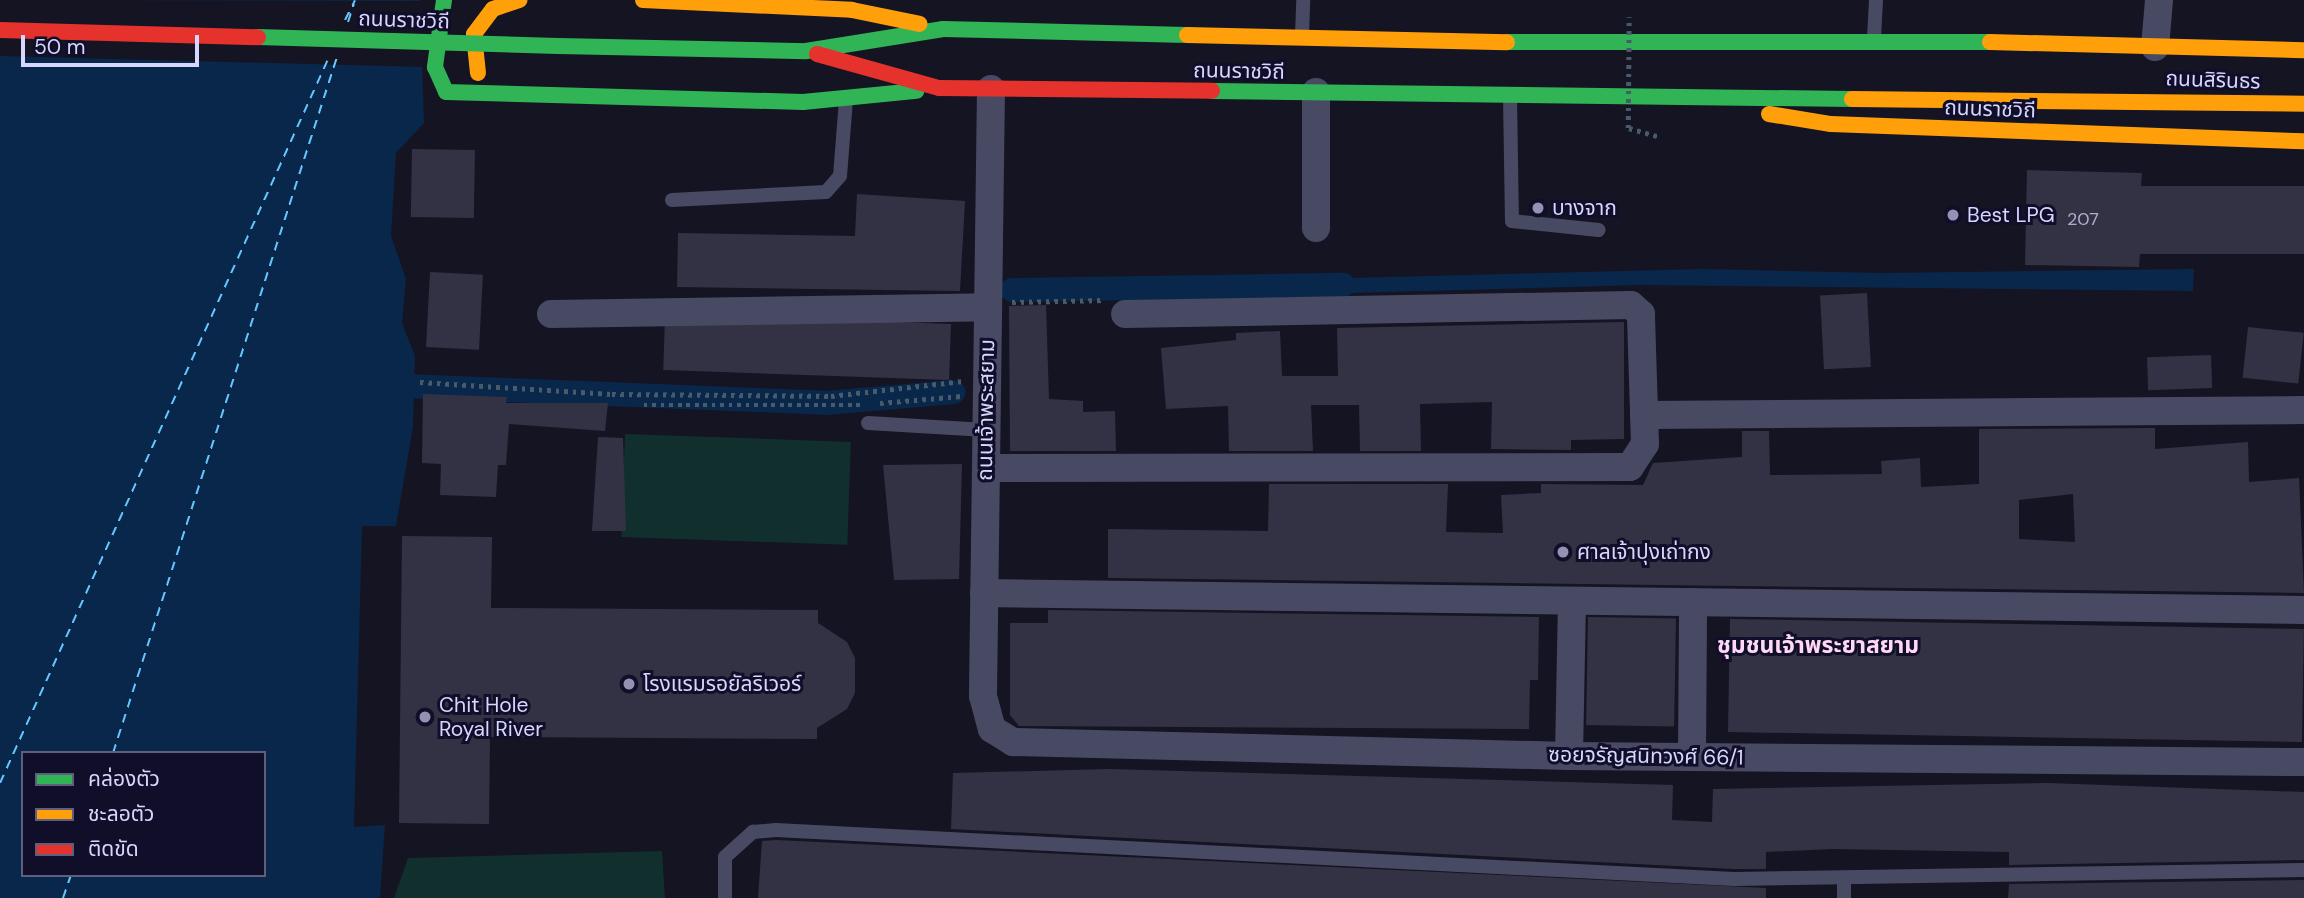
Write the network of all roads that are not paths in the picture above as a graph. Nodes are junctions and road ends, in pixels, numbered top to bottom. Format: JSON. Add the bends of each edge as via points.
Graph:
{"nodes":[{"id":1,"x":444,"y":0,"type":"edge"},
{"id":2,"x":519,"y":0,"type":"edge"},
{"id":3,"x":643,"y":0,"type":"edge"},
{"id":4,"x":1303,"y":0,"type":"edge"},
{"id":5,"x":1876,"y":0,"type":"edge"},
{"id":6,"x":2158,"y":0,"type":"edge"},
{"id":7,"x":852,"y":5,"type":"edge"},
{"id":8,"x":943,"y":29,"type":"junction"},
{"id":9,"x":0,"y":30,"type":"edge"},
{"id":10,"x":1301,"y":37,"type":"junction"},
{"id":11,"x":1874,"y":39,"type":"junction"},
{"id":12,"x":1677,"y":46,"type":"junction"},
{"id":13,"x":2155,"y":47,"type":"junction"},
{"id":14,"x":2304,"y":50,"type":"edge"},
{"id":15,"x":806,"y":51,"type":"junction"},
{"id":16,"x":1811,"y":61,"type":"dead end"},
{"id":17,"x":939,"y":88,"type":"junction"},
{"id":18,"x":991,"y":89,"type":"junction"},
{"id":19,"x":520,"y":92,"type":"junction"},
{"id":20,"x":1316,"y":93,"type":"junction"},
{"id":21,"x":1510,"y":96,"type":"junction"},
{"id":22,"x":846,"y":97,"type":"junction"},
{"id":23,"x":1677,"y":99,"type":"junction"},
{"id":24,"x":2122,"y":99,"type":"joint"},
{"id":25,"x":2304,"y":104,"type":"edge"},
{"id":26,"x":2304,"y":141,"type":"edge"},
{"id":27,"x":672,"y":200,"type":"dead end"},
{"id":28,"x":1316,"y":228,"type":"dead end"},
{"id":29,"x":1599,"y":230,"type":"dead end"},
{"id":30,"x":997,"y":305,"type":"junction"},
{"id":31,"x":551,"y":314,"type":"dead end"},
{"id":32,"x":1125,"y":314,"type":"road end"},
{"id":33,"x":2304,"y":410,"type":"edge"},
{"id":34,"x":1644,"y":415,"type":"junction"},
{"id":35,"x":868,"y":423,"type":"dead end"},
{"id":36,"x":986,"y":430,"type":"junction"},
{"id":37,"x":986,"y":468,"type":"junction"},
{"id":38,"x":984,"y":593,"type":"junction"},
{"id":39,"x":1572,"y":601,"type":"junction"},
{"id":40,"x":1693,"y":602,"type":"junction"},
{"id":41,"x":2304,"y":610,"type":"edge"},
{"id":42,"x":992,"y":729,"type":"joint"},
{"id":43,"x":1569,"y":756,"type":"junction"},
{"id":44,"x":1692,"y":756,"type":"junction"},
{"id":45,"x":2304,"y":762,"type":"edge"},
{"id":46,"x":2304,"y":870,"type":"edge"},
{"id":47,"x":1844,"y":880,"type":"junction"},
{"id":48,"x":725,"y":898,"type":"edge"},
{"id":49,"x":1844,"y":898,"type":"edge"}],
"edges":[{"from":1,"to":19,"type":"main road","via":[[435,34],[439,86]]},
{"from":2,"to":19,"type":"main road","via":[[493,9],[471,48],[488,83]]},
{"from":3,"to":7,"type":"main road"},
{"from":4,"to":10,"type":"lane"},
{"from":5,"to":11,"type":"lane"},
{"from":6,"to":13,"type":"street"},
{"from":7,"to":8,"type":"main road"},
{"from":8,"to":10,"type":"main road","name":"ถนนราชวิถี"},
{"from":8,"to":15,"type":"main road","name":"ถนนราชวิถี"},
{"from":9,"to":15,"type":"main road","name":"ถนนราชวิถี","bridge":true},
{"from":10,"to":12,"type":"main road","name":"ถนนราชวิถี"},
{"from":11,"to":12,"type":"main road","name":"ถนนราชวิถี"},
{"from":11,"to":13,"type":"main road","name":"ถนนราชวิถี"},
{"from":12,"to":16,"type":"main road","name":"ถนนราชวิถี"},
{"from":13,"to":14,"type":"main road","name":"ถนนราชวิถี"},
{"from":15,"to":17,"type":"main road","name":"ถนนราชวิถี"},
{"from":17,"to":18,"type":"main road","name":"ถนนราชวิถี"},
{"from":17,"to":22,"type":"main road"},
{"from":18,"to":20,"type":"main road","name":"ถนนราชวิถี"},
{"from":18,"to":30,"type":"street","name":"ถนนเจ้าพระสยาม"},
{"from":19,"to":22,"type":"main road","via":[[803,102]]},
{"from":20,"to":21,"type":"main road","name":"ถนนราชวิถี"},
{"from":20,"to":28,"type":"street"},
{"from":21,"to":23,"type":"main road","name":"ถนนราชวิถี"},
{"from":21,"to":29,"type":"lane","via":[[1512,221]]},
{"from":22,"to":27,"type":"lane","via":[[840,176],[826,192]]},
{"from":23,"to":24,"type":"main road","name":"ถนนราชวิถี"},
{"from":23,"to":26,"type":"main road","name":"ถนนราชวิถี","via":[[1831,124]]},
{"from":24,"to":25,"type":"main road","name":"ถนนสิรินธร"},
{"from":30,"to":31,"type":"street"},
{"from":30,"to":36,"type":"street","name":"ถนนเจ้าพระสยาม"},
{"from":32,"to":34,"type":"street","via":[[1631,305],[1641,314]]},
{"from":33,"to":34,"type":"street"},
{"from":34,"to":37,"type":"street","via":[[1645,444],[1630,467]]},
{"from":35,"to":36,"type":"lane"},
{"from":36,"to":37,"type":"street","name":"ถนนเจ้าพระสยาม"},
{"from":37,"to":38,"type":"street","name":"ถนนเจ้าพระสยาม"},
{"from":38,"to":39,"type":"street"},
{"from":38,"to":42,"type":"street","name":"ถนนเจ้าพระสยาม","via":[[982,696]]},
{"from":39,"to":40,"type":"street"},
{"from":39,"to":43,"type":"street"},
{"from":40,"to":41,"type":"street"},
{"from":40,"to":44,"type":"street"},
{"from":42,"to":43,"type":"street","name":"ซอยจรัญสนิทวงศ์ 66/1","via":[[1013,742],[1037,745]]},
{"from":43,"to":44,"type":"street","name":"ซอยจรัญสนิทวงศ์ 66/1"},
{"from":44,"to":45,"type":"street","name":"ซอยจรัญสนิทวงศ์ 66/1"},
{"from":46,"to":47,"type":"lane"},
{"from":47,"to":48,"type":"lane","via":[[1275,860],[776,830],[753,832],[725,857]]},
{"from":47,"to":49,"type":"lane"}]}
